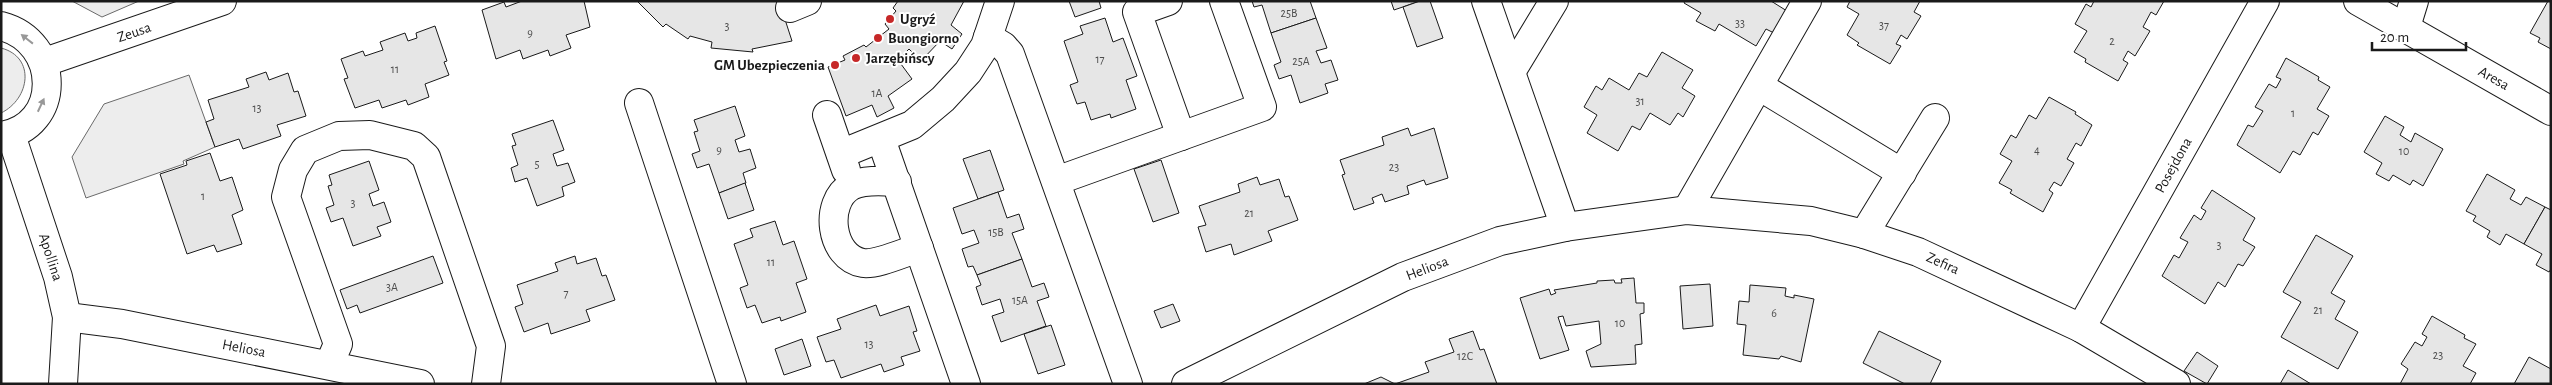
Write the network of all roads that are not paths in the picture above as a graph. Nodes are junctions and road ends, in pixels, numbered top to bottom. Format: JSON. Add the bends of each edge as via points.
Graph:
{"nodes":[{"id":1,"x":222,"y":1,"type":"edge"},
{"id":2,"x":1000,"y":1,"type":"edge"},
{"id":3,"x":1168,"y":1,"type":"edge"},
{"id":4,"x":1224,"y":1,"type":"edge"},
{"id":5,"x":1486,"y":1,"type":"edge"},
{"id":6,"x":1554,"y":1,"type":"edge"},
{"id":7,"x":1807,"y":1,"type":"edge"},
{"id":8,"x":2265,"y":1,"type":"edge"},
{"id":9,"x":2358,"y":1,"type":"edge"},
{"id":10,"x":2414,"y":1,"type":"edge"},
{"id":11,"x":1,"y":26,"type":"edge"},
{"id":12,"x":2406,"y":27,"type":"junction"},
{"id":13,"x":988,"y":37,"type":"junction"},
{"id":14,"x":44,"y":62,"type":"junction"},
{"id":15,"x":1511,"y":72,"type":"junction"},
{"id":16,"x":1759,"y":86,"type":"junction"},
{"id":17,"x":639,"y":103,"type":"dead end"},
{"id":18,"x":2551,"y":112,"type":"edge"},
{"id":19,"x":827,"y":115,"type":"dead end"},
{"id":20,"x":1935,"y":118,"type":"dead end"},
{"id":21,"x":6,"y":136,"type":"edge"},
{"id":22,"x":1181,"y":136,"type":"junction"},
{"id":23,"x":881,"y":139,"type":"junction"},
{"id":24,"x":840,"y":154,"type":"junction"},
{"id":25,"x":1902,"y":173,"type":"junction"},
{"id":26,"x":1056,"y":181,"type":"junction"},
{"id":27,"x":897,"y":182,"type":"junction"},
{"id":28,"x":852,"y":186,"type":"junction"},
{"id":29,"x":1687,"y":210,"type":"junction"},
{"id":30,"x":1565,"y":227,"type":"junction"},
{"id":31,"x":1864,"y":234,"type":"junction"},
{"id":32,"x":919,"y":248,"type":"junction"},
{"id":33,"x":68,"y":317,"type":"junction"},
{"id":34,"x":2081,"y":328,"type":"junction"},
{"id":35,"x":329,"y":366,"type":"junction"},
{"id":36,"x":63,"y":384,"type":"edge"},
{"id":37,"x":420,"y":384,"type":"edge"},
{"id":38,"x":486,"y":384,"type":"edge"},
{"id":39,"x":732,"y":384,"type":"edge"},
{"id":40,"x":966,"y":384,"type":"edge"},
{"id":41,"x":1128,"y":384,"type":"edge"},
{"id":42,"x":1186,"y":384,"type":"edge"},
{"id":43,"x":2176,"y":384,"type":"edge"}],
"edges":[{"from":1,"to":14,"type":"street","name":"Zeusa"},
{"from":2,"to":13,"type":"street"},
{"from":3,"to":22,"type":"street","via":[[1137,12]]},
{"from":4,"to":22,"type":"street","via":[[1262,107]]},
{"from":5,"to":15,"type":"street"},
{"from":6,"to":15,"type":"street"},
{"from":7,"to":16,"type":"street"},
{"from":8,"to":34,"type":"street","name":"Posejdona"},
{"from":9,"to":12,"type":"street","name":"Aresa"},
{"from":10,"to":12,"type":"street"},
{"from":14,"to":11,"type":"street","one_way":true,"via":[[33,43],[15,30]]},
{"from":12,"to":18,"type":"street","name":"Aresa"},
{"from":13,"to":23,"type":"street","via":[[968,72],[943,99],[912,125]]},
{"from":13,"to":26,"type":"street","via":[[1010,54]]},
{"from":21,"to":14,"type":"street","one_way":true,"via":[[30,124],[43,105],[48,84]]},
{"from":15,"to":30,"type":"street"},
{"from":16,"to":25,"type":"street"},
{"from":16,"to":29,"type":"street"},
{"from":17,"to":39,"type":"street"},
{"from":19,"to":24,"type":"street"},
{"from":20,"to":25,"type":"street"},
{"from":21,"to":33,"type":"street","name":"Apollina","via":[[58,277]]},
{"from":22,"to":26,"type":"street"},
{"from":23,"to":24,"type":"street"},
{"from":23,"to":27,"type":"street"},
{"from":24,"to":28,"type":"street"},
{"from":25,"to":31,"type":"street"},
{"from":26,"to":41,"type":"street"},
{"from":27,"to":28,"type":"street","via":[[873,181]]},
{"from":27,"to":32,"type":"street"},
{"from":28,"to":32,"type":"street","via":[[839,196],[834,214],[834,230],[841,248],[850,258],[864,263]]},
{"from":29,"to":30,"type":"street","name":"Heliosa"},
{"from":29,"to":31,"type":"street","name":"Zefira","via":[[1812,221]]},
{"from":30,"to":42,"type":"street","name":"Heliosa","via":[[1500,241],[1402,277]]},
{"from":31,"to":34,"type":"street","name":"Zefira","via":[[1918,252]]},
{"from":32,"to":40,"type":"street"},
{"from":33,"to":35,"type":"street","name":"Heliosa","via":[[122,324]]},
{"from":33,"to":36,"type":"street","name":"Apollina"},
{"from":34,"to":43,"type":"street","name":"Zefira"},
{"from":35,"to":37,"type":"street","name":"Heliosa"},
{"from":35,"to":38,"type":"street","via":[[338,344],[286,197],[293,170],[305,150],[339,136],[370,135],[414,146],[426,157],[491,346]]}]}
